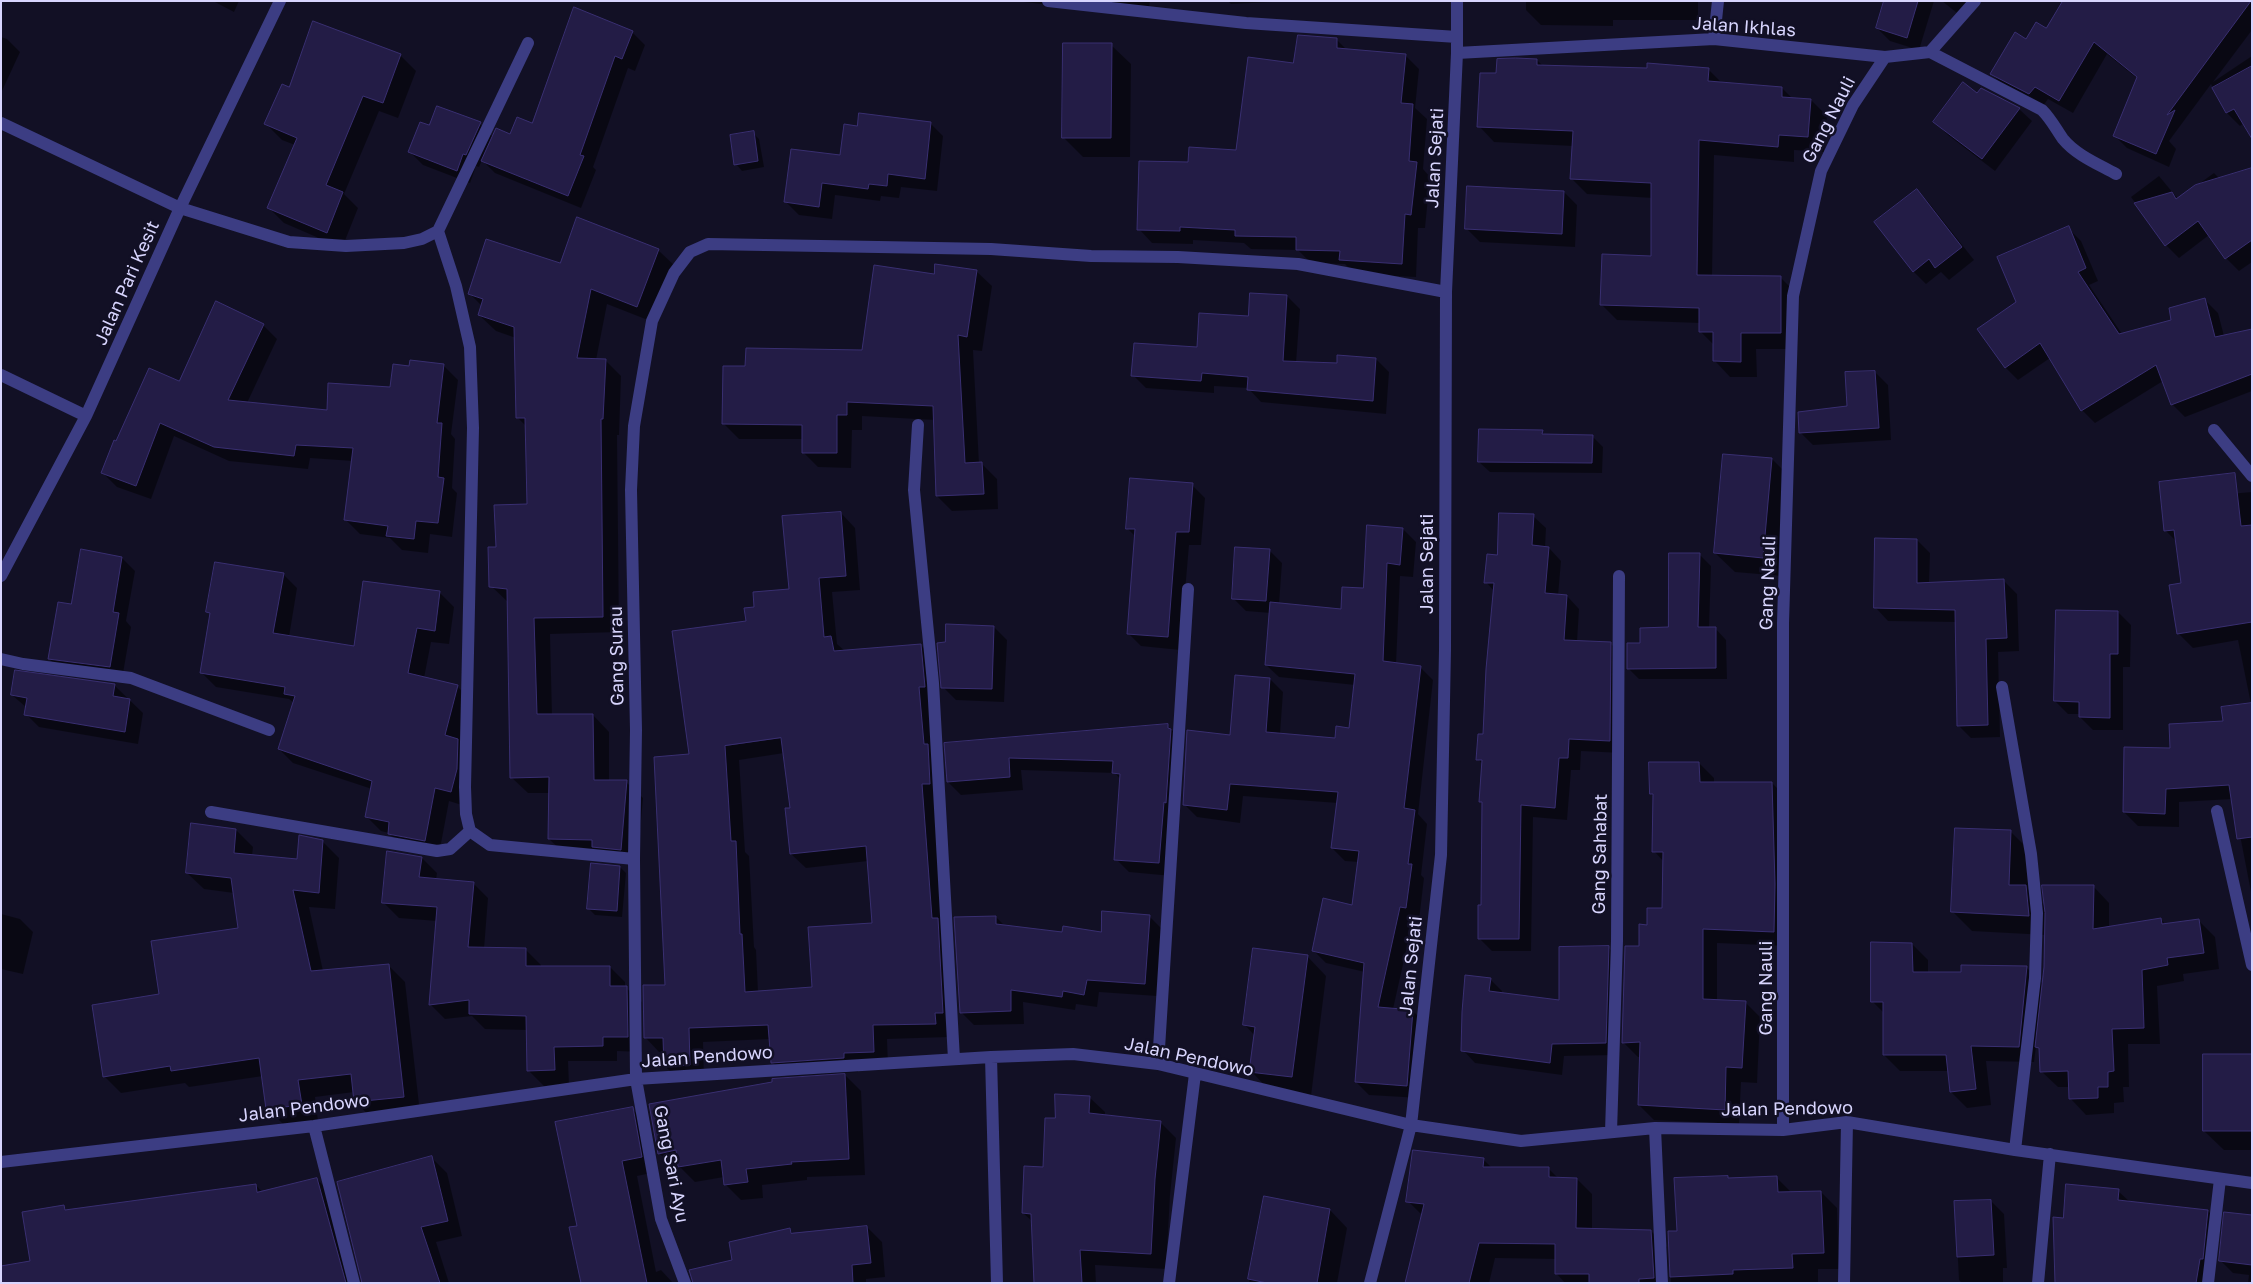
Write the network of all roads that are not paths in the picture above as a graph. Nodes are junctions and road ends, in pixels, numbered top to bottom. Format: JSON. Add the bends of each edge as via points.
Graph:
{"nodes":[{"id":1,"x":280,"y":1,"type":"edge"},
{"id":2,"x":1048,"y":1,"type":"edge"},
{"id":3,"x":1457,"y":1,"type":"edge"},
{"id":4,"x":1718,"y":1,"type":"edge"},
{"id":5,"x":1975,"y":1,"type":"edge"},
{"id":6,"x":1457,"y":37,"type":"junction"},
{"id":7,"x":1714,"y":39,"type":"junction"},
{"id":8,"x":528,"y":43,"type":"dead end"},
{"id":9,"x":1930,"y":52,"type":"junction"},
{"id":10,"x":1457,"y":53,"type":"junction"},
{"id":11,"x":1885,"y":57,"type":"junction"},
{"id":12,"x":1,"y":123,"type":"edge"},
{"id":13,"x":2116,"y":174,"type":"dead end"},
{"id":14,"x":180,"y":208,"type":"junction"},
{"id":15,"x":438,"y":231,"type":"junction"},
{"id":16,"x":1446,"y":292,"type":"junction"},
{"id":17,"x":1,"y":375,"type":"edge"},
{"id":18,"x":86,"y":416,"type":"junction"},
{"id":19,"x":918,"y":424,"type":"dead end"},
{"id":20,"x":2214,"y":430,"type":"dead end"},
{"id":21,"x":2252,"y":476,"type":"edge"},
{"id":22,"x":1,"y":576,"type":"edge"},
{"id":23,"x":1619,"y":576,"type":"dead end"},
{"id":24,"x":1188,"y":589,"type":"dead end"},
{"id":25,"x":1,"y":659,"type":"edge"},
{"id":26,"x":2002,"y":687,"type":"dead end"},
{"id":27,"x":269,"y":730,"type":"dead end"},
{"id":28,"x":2217,"y":811,"type":"dead end"},
{"id":29,"x":211,"y":812,"type":"dead end"},
{"id":30,"x":470,"y":830,"type":"junction"},
{"id":31,"x":634,"y":859,"type":"junction"},
{"id":32,"x":2252,"y":965,"type":"edge"},
{"id":33,"x":991,"y":1056,"type":"junction"},
{"id":34,"x":954,"y":1059,"type":"junction"},
{"id":35,"x":1158,"y":1064,"type":"junction"},
{"id":36,"x":1195,"y":1074,"type":"junction"},
{"id":37,"x":636,"y":1079,"type":"junction"},
{"id":38,"x":1848,"y":1122,"type":"junction"},
{"id":39,"x":1411,"y":1125,"type":"junction"},
{"id":40,"x":314,"y":1126,"type":"junction"},
{"id":41,"x":1655,"y":1128,"type":"junction"},
{"id":42,"x":1783,"y":1130,"type":"junction"},
{"id":43,"x":1611,"y":1132,"type":"junction"},
{"id":44,"x":2015,"y":1150,"type":"junction"},
{"id":45,"x":2050,"y":1154,"type":"junction"},
{"id":46,"x":1,"y":1162,"type":"edge"},
{"id":47,"x":2220,"y":1179,"type":"junction"},
{"id":48,"x":2252,"y":1182,"type":"edge"},
{"id":49,"x":354,"y":1283,"type":"edge"},
{"id":50,"x":685,"y":1283,"type":"edge"},
{"id":51,"x":997,"y":1283,"type":"edge"},
{"id":52,"x":1170,"y":1283,"type":"edge"},
{"id":53,"x":1370,"y":1283,"type":"edge"},
{"id":54,"x":1662,"y":1283,"type":"edge"},
{"id":55,"x":1844,"y":1283,"type":"edge"},
{"id":56,"x":2038,"y":1283,"type":"edge"},
{"id":57,"x":2208,"y":1283,"type":"edge"}],
"edges":[{"from":1,"to":14,"type":"street","name":"Jalan Pari Kesit"},
{"from":2,"to":6,"type":"street","via":[[1246,24]]},
{"from":3,"to":6,"type":"street","name":"Jalan Sejati"},
{"from":4,"to":7,"type":"street"},
{"from":5,"to":9,"type":"street"},
{"from":6,"to":10,"type":"street","name":"Jalan Sejati"},
{"from":7,"to":10,"type":"street","name":"Jalan Ikhlas"},
{"from":7,"to":11,"type":"street","name":"Jalan Ikhlas"},
{"from":8,"to":15,"type":"street"},
{"from":9,"to":11,"type":"street","name":"Jalan Ikhlas"},
{"from":9,"to":13,"type":"street","via":[[2042,110],[2076,151]]},
{"from":10,"to":16,"type":"street","name":"Jalan Sejati"},
{"from":11,"to":42,"type":"street","name":"Gang Nauli","via":[[1853,105],[1821,171],[1793,296],[1783,623]]},
{"from":12,"to":14,"type":"street"},
{"from":14,"to":15,"type":"street","via":[[299,243],[346,246],[404,243],[422,240]]},
{"from":14,"to":18,"type":"street","name":"Jalan Pari Kesit"},
{"from":15,"to":30,"type":"street","via":[[456,286],[470,347],[473,428],[465,786]]},
{"from":16,"to":31,"type":"street","name":"Gang Surau","via":[[1298,264],[1178,257],[1091,256],[982,248],[708,244],[690,252],[674,273],[652,322],[634,426],[631,490],[636,730]]},
{"from":16,"to":39,"type":"street","name":"Jalan Sejati","via":[[1441,855]]},
{"from":17,"to":18,"type":"street"},
{"from":18,"to":22,"type":"street","name":"Jalan Pari Kesit"},
{"from":19,"to":34,"type":"street","via":[[914,490],[933,683]]},
{"from":20,"to":21,"type":"street"},
{"from":23,"to":43,"type":"street","name":"Gang Sahabat"},
{"from":24,"to":35,"type":"street"},
{"from":25,"to":27,"type":"street","via":[[132,678]]},
{"from":26,"to":44,"type":"street","via":[[2038,914],[2035,978]]},
{"from":28,"to":32,"type":"street"},
{"from":29,"to":30,"type":"street","via":[[437,851],[450,849]]},
{"from":30,"to":31,"type":"street","via":[[490,845]]},
{"from":31,"to":37,"type":"street","name":"Gang Surau"},
{"from":33,"to":34,"type":"street","name":"Jalan Pendowo"},
{"from":33,"to":35,"type":"street","name":"Jalan Pendowo","via":[[1073,1054]]},
{"from":33,"to":51,"type":"street"},
{"from":34,"to":37,"type":"street","name":"Jalan Pendowo"},
{"from":35,"to":36,"type":"street","name":"Jalan Pendowo"},
{"from":36,"to":39,"type":"street","name":"Jalan Pendowo"},
{"from":36,"to":52,"type":"street"},
{"from":37,"to":40,"type":"street","name":"Jalan Pendowo"},
{"from":37,"to":50,"type":"street","name":"Gang Sari Ayu","via":[[661,1219]]},
{"from":38,"to":42,"type":"street","name":"Jalan Pendowo"},
{"from":38,"to":44,"type":"street","name":"Jalan Pendowo"},
{"from":38,"to":55,"type":"street"},
{"from":39,"to":43,"type":"street","name":"Jalan Pendowo","via":[[1521,1140]]},
{"from":39,"to":53,"type":"street"},
{"from":40,"to":46,"type":"street","name":"Jalan Pendowo"},
{"from":40,"to":49,"type":"street"},
{"from":41,"to":42,"type":"street","name":"Jalan Pendowo"},
{"from":41,"to":43,"type":"street","name":"Jalan Pendowo"},
{"from":41,"to":54,"type":"street"},
{"from":44,"to":45,"type":"street","name":"Jalan Pendowo"},
{"from":45,"to":47,"type":"street","name":"Jalan Pendowo"},
{"from":45,"to":56,"type":"street"},
{"from":47,"to":48,"type":"street","name":"Jalan Pendowo"},
{"from":47,"to":57,"type":"street"}]}
